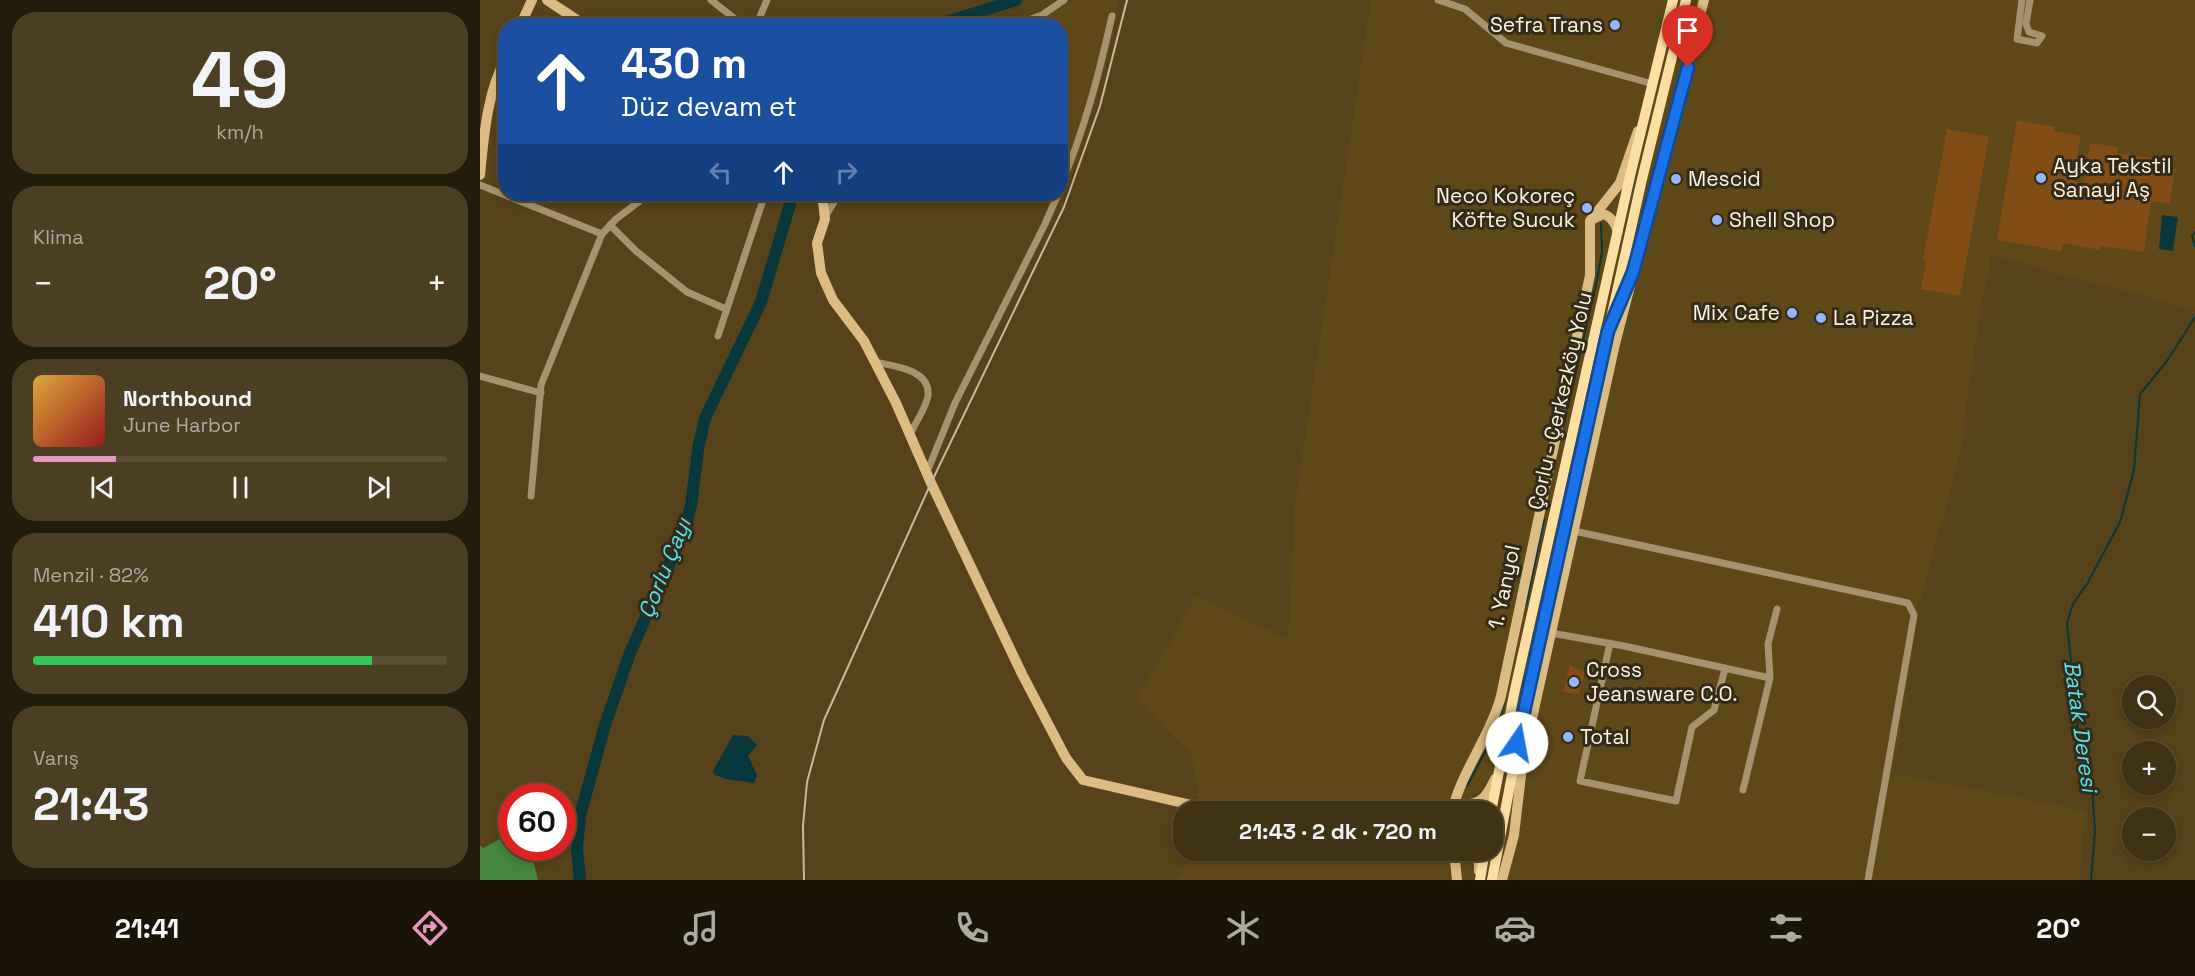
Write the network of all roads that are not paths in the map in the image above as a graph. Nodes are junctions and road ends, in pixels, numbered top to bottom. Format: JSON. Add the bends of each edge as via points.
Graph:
{"nodes":[{"id":1,"x":531,"y":0,"type":"edge"},
{"id":2,"x":547,"y":0,"type":"edge"},
{"id":3,"x":711,"y":0,"type":"edge"},
{"id":4,"x":767,"y":0,"type":"edge"},
{"id":5,"x":1064,"y":0,"type":"edge"},
{"id":6,"x":1438,"y":0,"type":"edge"},
{"id":7,"x":1673,"y":0,"type":"edge"},
{"id":8,"x":1686,"y":0,"type":"edge"},
{"id":9,"x":1704,"y":0,"type":"edge"},
{"id":10,"x":2022,"y":0,"type":"edge"},
{"id":11,"x":2030,"y":0,"type":"edge"},
{"id":12,"x":1112,"y":16,"type":"dead end"},
{"id":13,"x":523,"y":18,"type":"edge"},
{"id":14,"x":574,"y":18,"type":"edge"},
{"id":15,"x":734,"y":18,"type":"edge"},
{"id":16,"x":759,"y":18,"type":"edge"},
{"id":17,"x":1034,"y":18,"type":"edge"},
{"id":18,"x":498,"y":75,"type":"edge"},
{"id":19,"x":1653,"y":84,"type":"junction"},
{"id":20,"x":1644,"y":118,"type":"junction"},
{"id":21,"x":1068,"y":169,"type":"edge"},
{"id":22,"x":480,"y":175,"type":"edge"},
{"id":23,"x":480,"y":185,"type":"edge"},
{"id":24,"x":498,"y":191,"type":"edge"},
{"id":25,"x":525,"y":201,"type":"edge"},
{"id":26,"x":641,"y":201,"type":"edge"},
{"id":27,"x":763,"y":201,"type":"edge"},
{"id":28,"x":823,"y":201,"type":"edge"},
{"id":29,"x":835,"y":201,"type":"edge"},
{"id":30,"x":1055,"y":201,"type":"edge"},
{"id":31,"x":825,"y":219,"type":"junction"},
{"id":32,"x":1590,"y":221,"type":"junction"},
{"id":33,"x":606,"y":230,"type":"junction"},
{"id":34,"x":1618,"y":231,"type":"junction"},
{"id":35,"x":1633,"y":272,"type":"junction"},
{"id":36,"x":726,"y":309,"type":"junction"},
{"id":37,"x":1608,"y":331,"type":"junction"},
{"id":38,"x":718,"y":336,"type":"dead end"},
{"id":39,"x":875,"y":362,"type":"junction"},
{"id":40,"x":480,"y":376,"type":"edge"},
{"id":41,"x":541,"y":393,"type":"junction"},
{"id":42,"x":910,"y":435,"type":"junction"},
{"id":43,"x":927,"y":472,"type":"junction"},
{"id":44,"x":531,"y":496,"type":"dead end"},
{"id":45,"x":1574,"y":531,"type":"junction"},
{"id":46,"x":1777,"y":609,"type":"dead end"},
{"id":47,"x":1551,"y":633,"type":"junction"},
{"id":48,"x":1610,"y":643,"type":"junction"},
{"id":49,"x":1725,"y":669,"type":"junction"},
{"id":50,"x":1770,"y":678,"type":"junction"},
{"id":51,"x":1522,"y":767,"type":"junction"},
{"id":52,"x":1500,"y":768,"type":"junction"},
{"id":53,"x":1743,"y":790,"type":"dead end"},
{"id":54,"x":1506,"y":797,"type":"junction"},
{"id":55,"x":1174,"y":801,"type":"edge"},
{"id":56,"x":1455,"y":801,"type":"edge"},
{"id":57,"x":1480,"y":801,"type":"edge"},
{"id":58,"x":1496,"y":801,"type":"edge"},
{"id":59,"x":1503,"y":801,"type":"edge"},
{"id":60,"x":1503,"y":823,"type":"edge"},
{"id":61,"x":1514,"y":835,"type":"junction"},
{"id":62,"x":1455,"y":861,"type":"edge"},
{"id":63,"x":1479,"y":861,"type":"edge"},
{"id":64,"x":1483,"y":861,"type":"edge"},
{"id":65,"x":1493,"y":861,"type":"edge"},
{"id":66,"x":1457,"y":880,"type":"edge"},
{"id":67,"x":1480,"y":880,"type":"edge"},
{"id":68,"x":1492,"y":880,"type":"edge"},
{"id":69,"x":1502,"y":880,"type":"edge"},
{"id":70,"x":1868,"y":880,"type":"edge"}],
"edges":[{"from":1,"to":13,"type":"main road"},
{"from":2,"to":14,"type":"main road"},
{"from":3,"to":15,"type":"street"},
{"from":4,"to":16,"type":"street"},
{"from":5,"to":17,"type":"street"},
{"from":6,"to":19,"type":"street","via":[[1465,9],[1506,44]]},
{"from":7,"to":19,"type":"main road","name":"Çorlu - Çerkezköy Yolu"},
{"from":8,"to":37,"type":"main road","name":"Çorlu - Çerkezköy Yolu"},
{"from":9,"to":35,"type":"main road"},
{"from":10,"to":11,"type":"street","via":[[2017,39],[2037,43],[2042,36],[2029,32],[2026,24]]},
{"from":12,"to":21,"type":"street","via":[[1100,72]]},
{"from":18,"to":22,"type":"main road","via":[[487,113]]},
{"from":19,"to":20,"type":"main road","name":"Çorlu - Çerkezköy Yolu"},
{"from":20,"to":32,"type":"main road","via":[[1620,183]]},
{"from":20,"to":34,"type":"main road","name":"Çorlu - Çerkezköy Yolu"},
{"from":23,"to":24,"type":"street"},
{"from":25,"to":33,"type":"street"},
{"from":26,"to":33,"type":"street"},
{"from":27,"to":36,"type":"street"},
{"from":28,"to":31,"type":"main road"},
{"from":29,"to":31,"type":"street"},
{"from":30,"to":43,"type":"street","via":[[955,404]]},
{"from":31,"to":39,"type":"main road","via":[[817,243],[821,273],[833,300]]},
{"from":32,"to":34,"type":"main road","via":[[1606,215]]},
{"from":32,"to":56,"type":"main road","name":"1. Yanyol","via":[[1590,275],[1501,696],[1490,730]]},
{"from":33,"to":36,"type":"street","via":[[617,232],[687,292]]},
{"from":33,"to":41,"type":"street"},
{"from":34,"to":52,"type":"main road","name":"Çorlu - Çerkezköy Yolu"},
{"from":35,"to":37,"type":"main road"},
{"from":35,"to":45,"type":"main road"},
{"from":36,"to":38,"type":"street"},
{"from":37,"to":54,"type":"main road","name":"Çorlu - Çerkezköy Yolu"},
{"from":39,"to":42,"type":"main road"},
{"from":39,"to":42,"type":"street","via":[[917,373],[927,385],[928,397]]},
{"from":40,"to":41,"type":"street"},
{"from":41,"to":44,"type":"street"},
{"from":42,"to":43,"type":"main road"},
{"from":43,"to":55,"type":"main road","via":[[1066,758],[1083,780]]},
{"from":45,"to":47,"type":"main road"},
{"from":45,"to":70,"type":"street","via":[[1908,603],[1914,615]]},
{"from":46,"to":50,"type":"street","via":[[1768,644]]},
{"from":47,"to":48,"type":"street"},
{"from":47,"to":51,"type":"main road"},
{"from":48,"to":49,"type":"street"},
{"from":48,"to":49,"type":"street","via":[[1581,781],[1676,801],[1692,727],[1714,710]]},
{"from":49,"to":50,"type":"street"},
{"from":50,"to":53,"type":"street"},
{"from":51,"to":54,"type":"main road"},
{"from":51,"to":61,"type":"main road"},
{"from":52,"to":57,"type":"main road"},
{"from":52,"to":58,"type":"main road","name":"Çorlu - Çerkezköy Yolu"},
{"from":54,"to":59,"type":"main road","name":"Çorlu - Çerkezköy Yolu"},
{"from":60,"to":61,"type":"main road"},
{"from":61,"to":69,"type":"main road"},
{"from":62,"to":66,"type":"main road"},
{"from":63,"to":67,"type":"main road"},
{"from":64,"to":67,"type":"main road"},
{"from":65,"to":68,"type":"main road","name":"Çorlu - Çerkezköy Yolu"}]}
